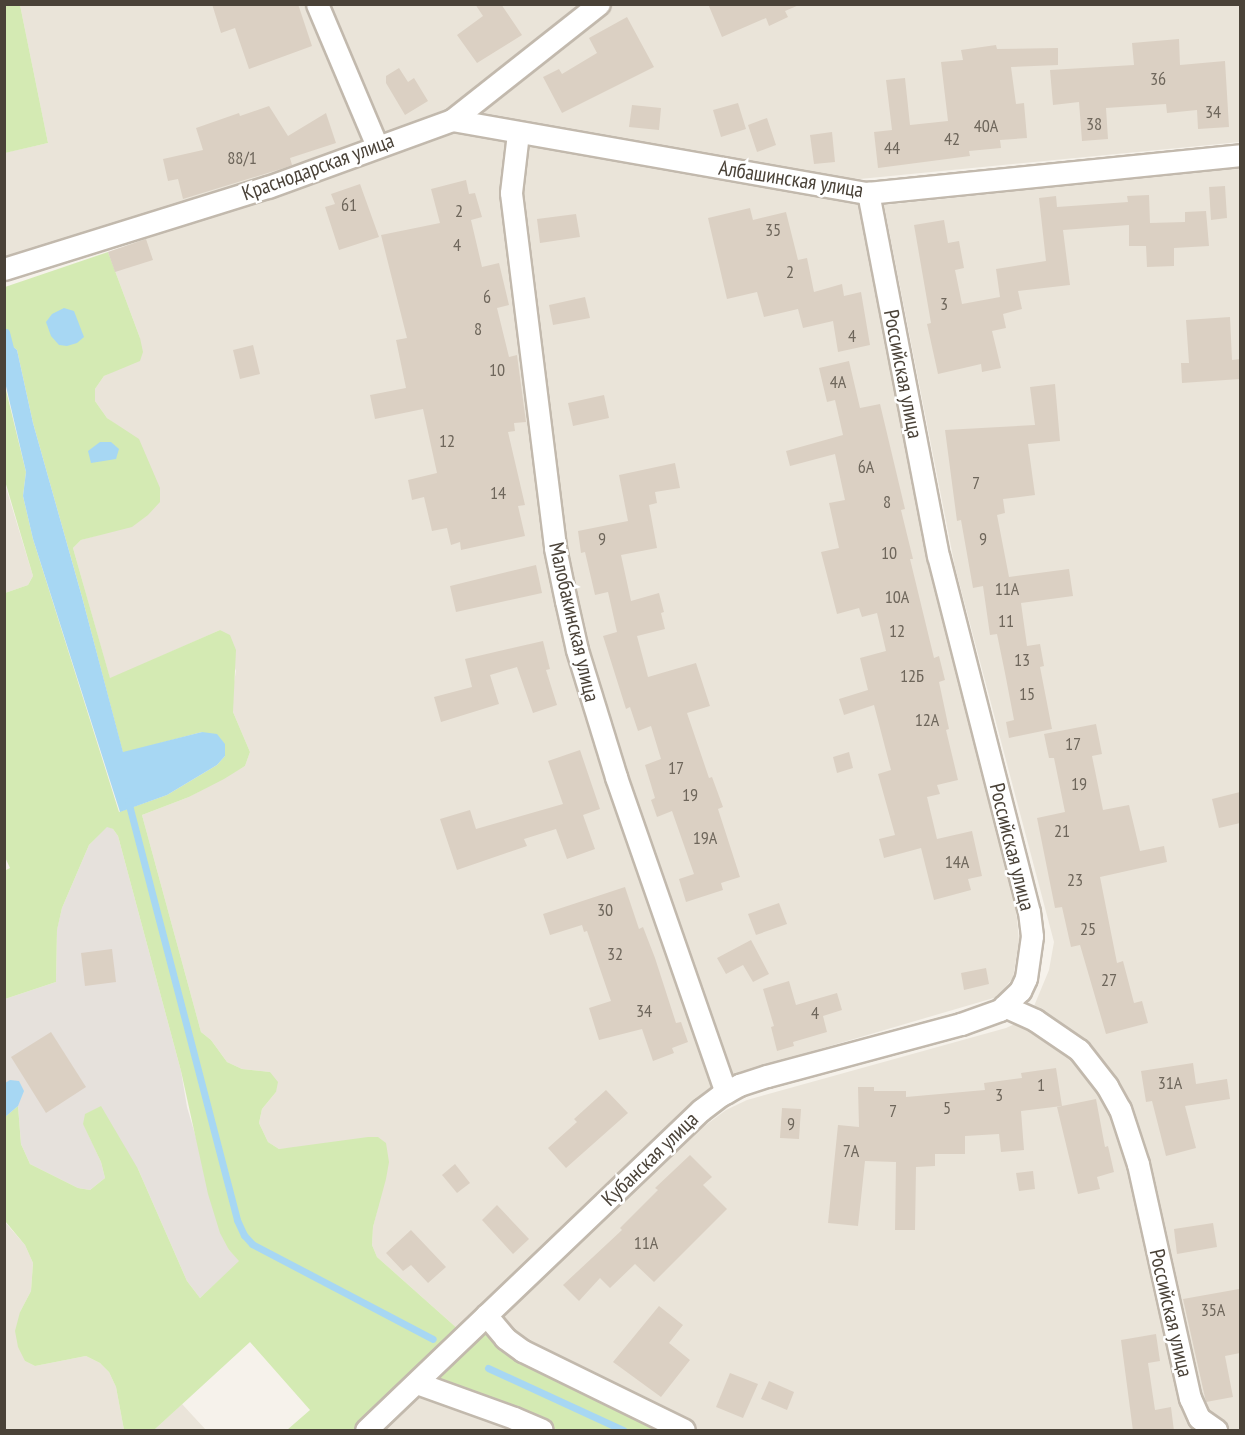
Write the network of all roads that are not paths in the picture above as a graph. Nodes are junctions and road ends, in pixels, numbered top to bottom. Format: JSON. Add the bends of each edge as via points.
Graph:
{"nodes":[{"id":1,"x":317,"y":4,"type":"edge"},
{"id":2,"x":599,"y":4,"type":"edge"},
{"id":3,"x":453,"y":120,"type":"junction"},
{"id":4,"x":518,"y":133,"type":"junction"},
{"id":5,"x":377,"y":146,"type":"junction"},
{"id":6,"x":1240,"y":154,"type":"edge"},
{"id":7,"x":868,"y":193,"type":"junction"},
{"id":8,"x":4,"y":268,"type":"edge"},
{"id":9,"x":1004,"y":1006,"type":"junction"},
{"id":10,"x":726,"y":1092,"type":"junction"},
{"id":11,"x":486,"y":1315,"type":"junction"},
{"id":12,"x":417,"y":1383,"type":"junction"},
{"id":13,"x":366,"y":1431,"type":"edge"},
{"id":14,"x":542,"y":1431,"type":"edge"},
{"id":15,"x":684,"y":1431,"type":"edge"},
{"id":16,"x":1215,"y":1431,"type":"edge"}],
"edges":[{"from":1,"to":5,"type":"street"},
{"from":2,"to":3,"type":"street","name":"Краснодарская улица"},
{"from":3,"to":4,"type":"street","name":"Албашинская улица"},
{"from":3,"to":5,"type":"street","name":"Краснодарская улица"},
{"from":4,"to":7,"type":"street","name":"Албашинская улица"},
{"from":4,"to":10,"type":"street","name":"Малобакинская улица","via":[[511,193],[555,548],[568,611],[616,777]]},
{"from":5,"to":8,"type":"street","name":"Краснодарская улица","via":[[268,186]]},
{"from":6,"to":7,"type":"street","name":"Албашинская улица"},
{"from":7,"to":9,"type":"street","name":"Российская улица","via":[[938,556],[1029,912],[1030,966],[1020,992]]},
{"from":9,"to":10,"type":"street","name":"Кубанская улица","via":[[961,1024],[766,1076]]},
{"from":9,"to":16,"type":"street","name":"Российская улица","via":[[1050,1028],[1079,1050],[1120,1109],[1138,1164],[1190,1398],[1199,1418]]},
{"from":10,"to":11,"type":"street","name":"Кубанская улица","via":[[701,1110]]},
{"from":11,"to":12,"type":"street","name":"Кубанская улица"},
{"from":11,"to":15,"type":"street","via":[[522,1351]]},
{"from":12,"to":13,"type":"street","name":"Кубанская улица"},
{"from":12,"to":14,"type":"street"}]}
